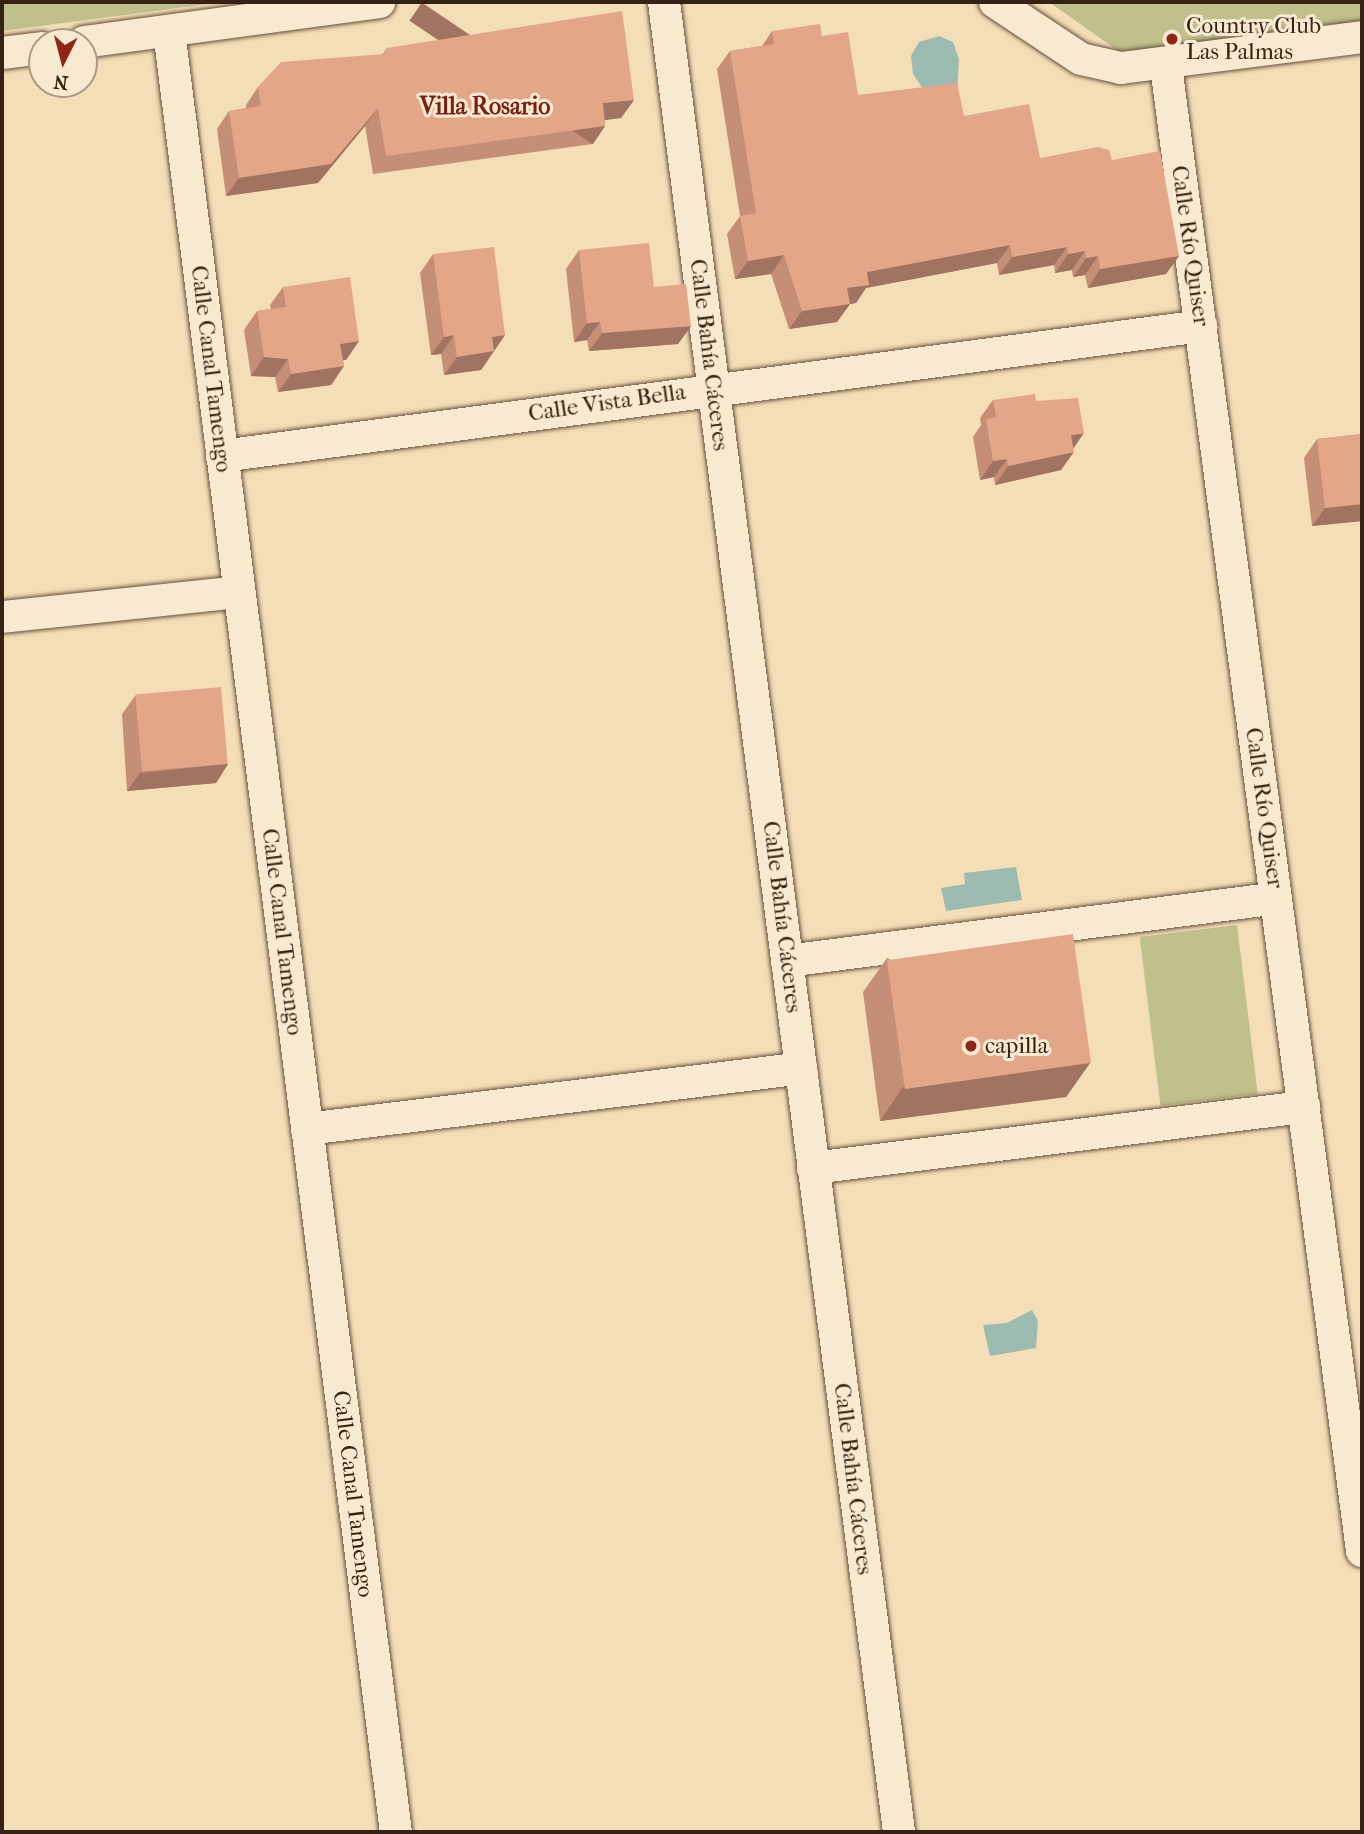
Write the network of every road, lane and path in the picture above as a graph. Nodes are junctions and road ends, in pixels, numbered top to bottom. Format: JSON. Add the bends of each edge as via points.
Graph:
{"nodes":[{"id":1,"x":379,"y":2,"type":"edge"},
{"id":2,"x":664,"y":2,"type":"edge"},
{"id":3,"x":995,"y":2,"type":"edge"},
{"id":4,"x":169,"y":31,"type":"junction"},
{"id":5,"x":1362,"y":37,"type":"edge"},
{"id":6,"x":98,"y":40,"type":"edge"},
{"id":7,"x":28,"y":49,"type":"edge"},
{"id":8,"x":2,"y":53,"type":"edge"},
{"id":9,"x":1166,"y":66,"type":"junction"},
{"id":10,"x":1201,"y":326,"type":"junction"},
{"id":11,"x":713,"y":388,"type":"junction"},
{"id":12,"x":222,"y":456,"type":"junction"},
{"id":13,"x":239,"y":592,"type":"junction"},
{"id":14,"x":2,"y":617,"type":"edge"},
{"id":15,"x":1276,"y":898,"type":"junction"},
{"id":16,"x":787,"y":961,"type":"junction"},
{"id":17,"x":801,"y":1068,"type":"junction"},
{"id":18,"x":1304,"y":1107,"type":"junction"},
{"id":19,"x":307,"y":1129,"type":"junction"},
{"id":20,"x":813,"y":1168,"type":"junction"},
{"id":21,"x":1362,"y":1551,"type":"edge"},
{"id":22,"x":396,"y":1832,"type":"edge"},
{"id":23,"x":899,"y":1832,"type":"edge"}],
"edges":[{"from":1,"to":4,"type":"street"},
{"from":2,"to":11,"type":"street","name":"Calle Bahía Cáceres"},
{"from":3,"to":9,"type":"street","via":[[1081,59],[1121,68]]},
{"from":4,"to":6,"type":"street"},
{"from":4,"to":12,"type":"street","name":"Calle Canal Tamengo"},
{"from":5,"to":9,"type":"street"},
{"from":7,"to":8,"type":"street"},
{"from":9,"to":10,"type":"street","name":"Calle Río Quiser"},
{"from":10,"to":11,"type":"street","name":"Calle Vista Bella"},
{"from":10,"to":15,"type":"street","name":"Calle Río Quiser"},
{"from":11,"to":12,"type":"street","name":"Calle Vista Bella"},
{"from":11,"to":16,"type":"street","name":"Calle Bahía Cáceres"},
{"from":12,"to":13,"type":"street","name":"Calle Canal Tamengo"},
{"from":13,"to":14,"type":"street"},
{"from":13,"to":19,"type":"street","name":"Calle Canal Tamengo"},
{"from":15,"to":16,"type":"street"},
{"from":15,"to":18,"type":"street","name":"Calle Río Quiser"},
{"from":16,"to":17,"type":"street","name":"Calle Bahía Cáceres"},
{"from":17,"to":19,"type":"street"},
{"from":17,"to":20,"type":"street","name":"Calle Bahía Cáceres"},
{"from":18,"to":20,"type":"street"},
{"from":18,"to":21,"type":"street","name":"Calle Río Quiser"},
{"from":19,"to":22,"type":"street","name":"Calle Canal Tamengo"},
{"from":20,"to":23,"type":"street","name":"Calle Bahía Cáceres"}]}
